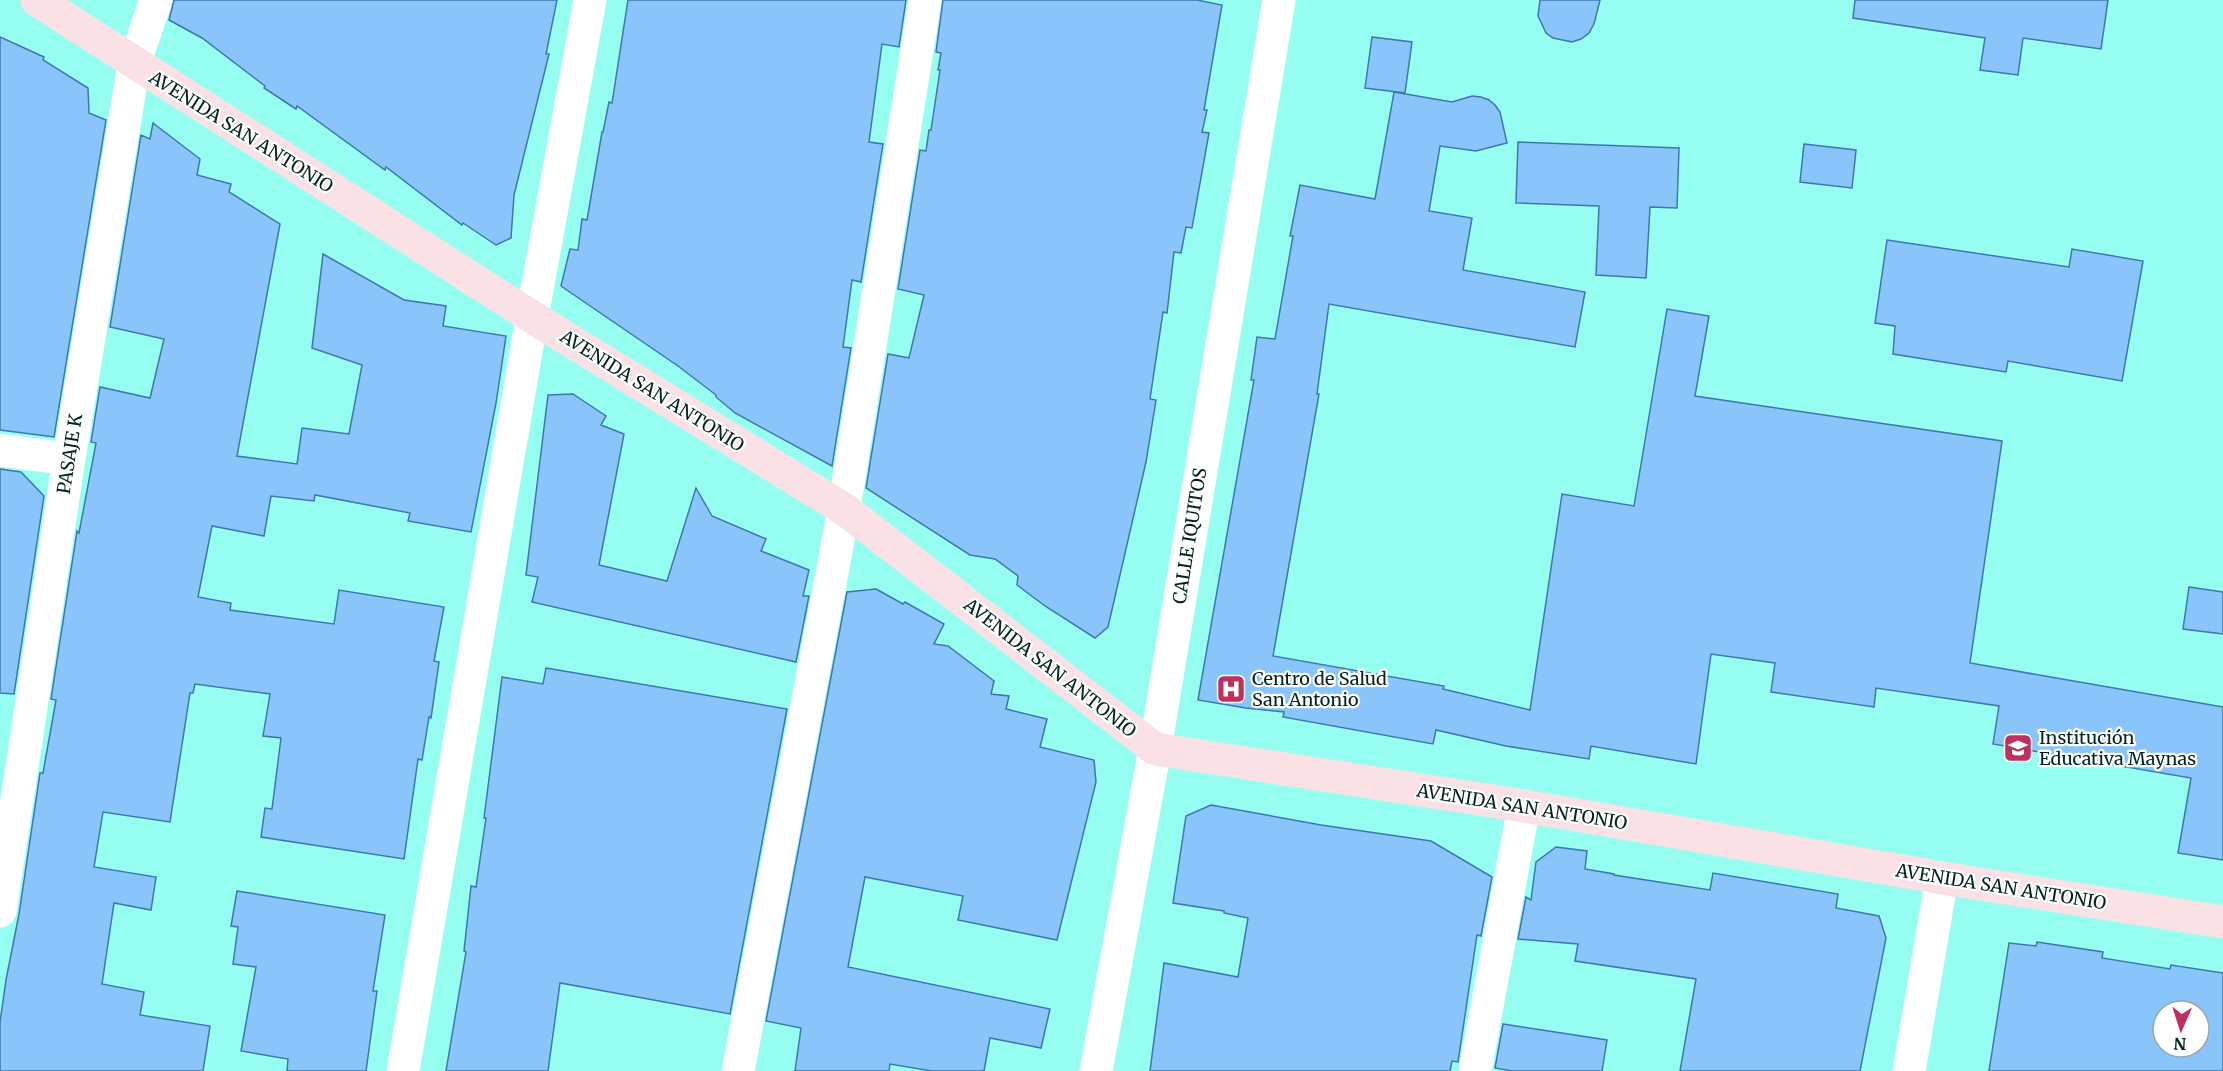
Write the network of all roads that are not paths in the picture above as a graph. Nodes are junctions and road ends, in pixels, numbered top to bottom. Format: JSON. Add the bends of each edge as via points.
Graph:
{"nodes":[{"id":1,"x":37,"y":0,"type":"edge"},
{"id":2,"x":156,"y":0,"type":"edge"},
{"id":3,"x":590,"y":0,"type":"edge"},
{"id":4,"x":924,"y":0,"type":"edge"},
{"id":5,"x":1279,"y":0,"type":"edge"},
{"id":6,"x":134,"y":64,"type":"junction"},
{"id":7,"x":532,"y":316,"type":"junction"},
{"id":8,"x":0,"y":450,"type":"edge"},
{"id":9,"x":69,"y":459,"type":"junction"},
{"id":10,"x":844,"y":509,"type":"junction"},
{"id":11,"x":1155,"y":749,"type":"junction"},
{"id":12,"x":1524,"y":806,"type":"junction"},
{"id":13,"x":1942,"y":878,"type":"junction"},
{"id":14,"x":0,"y":911,"type":"edge"},
{"id":15,"x":2223,"y":922,"type":"edge"},
{"id":16,"x":403,"y":1071,"type":"edge"},
{"id":17,"x":738,"y":1071,"type":"edge"},
{"id":18,"x":1096,"y":1071,"type":"edge"},
{"id":19,"x":1474,"y":1071,"type":"edge"},
{"id":20,"x":1909,"y":1071,"type":"edge"}],
"edges":[{"from":1,"to":6,"type":"main road","name":"AVENIDA SAN ANTONIO"},
{"from":2,"to":6,"type":"street","name":"PASAJE K"},
{"from":3,"to":7,"type":"street"},
{"from":4,"to":10,"type":"street"},
{"from":5,"to":11,"type":"street","name":"CALLE IQUITOS"},
{"from":6,"to":7,"type":"main road","name":"AVENIDA SAN ANTONIO"},
{"from":6,"to":9,"type":"street","name":"PASAJE K"},
{"from":7,"to":10,"type":"main road","name":"AVENIDA SAN ANTONIO"},
{"from":7,"to":16,"type":"street"},
{"from":8,"to":9,"type":"street"},
{"from":9,"to":14,"type":"street","name":"PASAJE K"},
{"from":10,"to":11,"type":"main road","name":"AVENIDA SAN ANTONIO"},
{"from":10,"to":17,"type":"street"},
{"from":11,"to":12,"type":"main road","name":"AVENIDA SAN ANTONIO"},
{"from":11,"to":18,"type":"street","name":"CALLE IQUITOS"},
{"from":12,"to":13,"type":"main road","name":"AVENIDA SAN ANTONIO"},
{"from":12,"to":19,"type":"street"},
{"from":13,"to":15,"type":"main road","name":"AVENIDA SAN ANTONIO"},
{"from":13,"to":20,"type":"street"}]}
